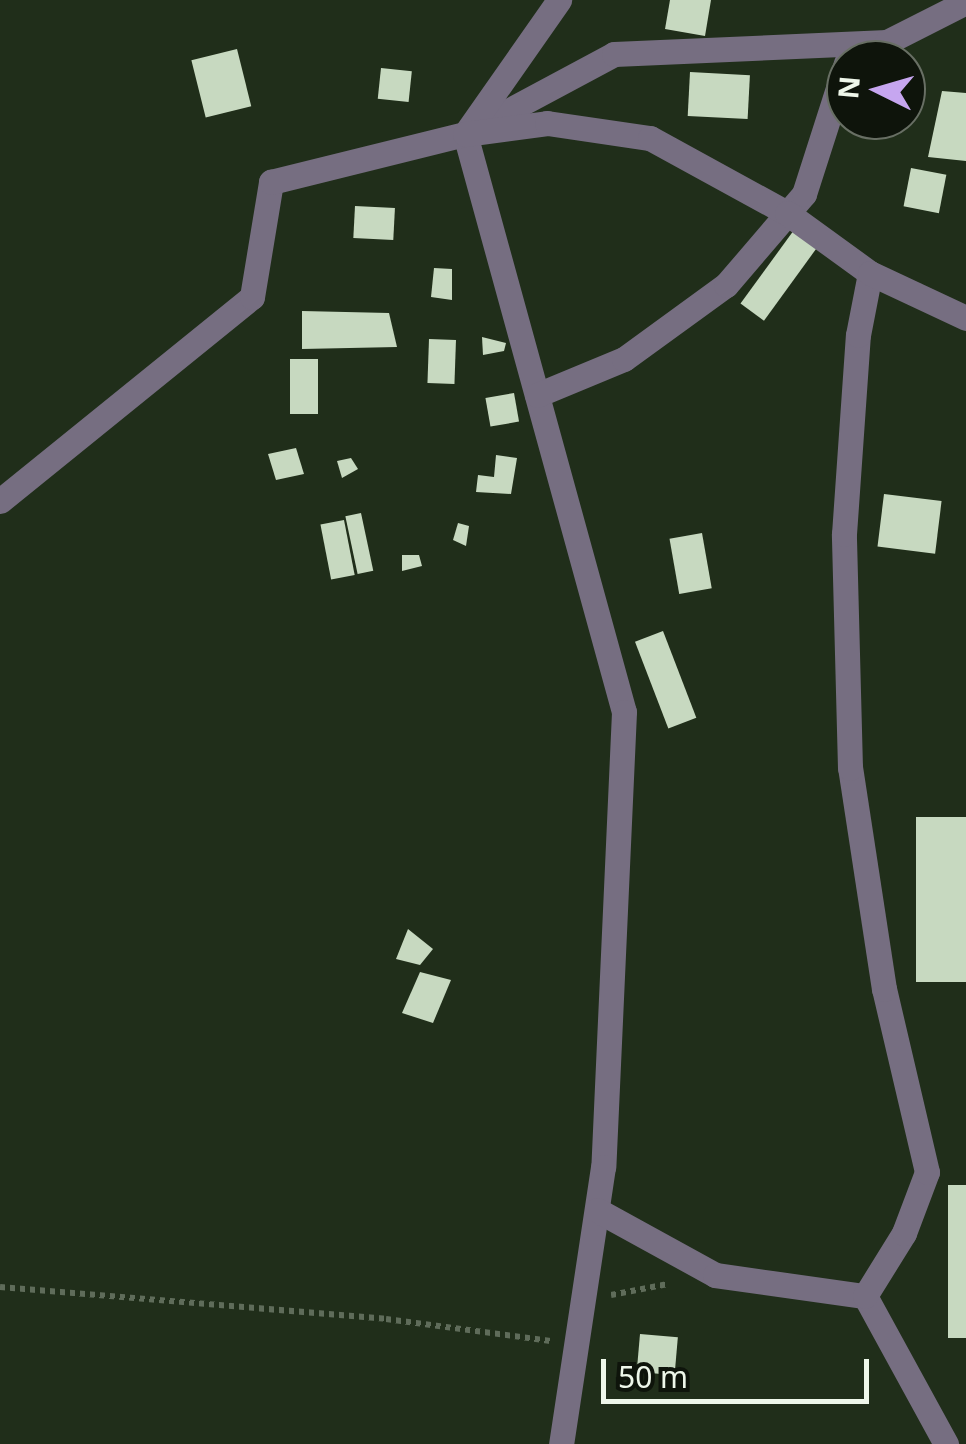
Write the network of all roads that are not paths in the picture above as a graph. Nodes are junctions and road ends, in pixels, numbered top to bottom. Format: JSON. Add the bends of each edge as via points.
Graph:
{"nodes":[{"id":1,"x":559,"y":0,"type":"edge"},
{"id":2,"x":966,"y":2,"type":"edge"},
{"id":3,"x":891,"y":40,"type":"edge"},
{"id":4,"x":826,"y":55,"type":"edge"},
{"id":5,"x":826,"y":130,"type":"edge"},
{"id":6,"x":465,"y":134,"type":"junction"},
{"id":7,"x":786,"y":214,"type":"junction"},
{"id":8,"x":870,"y":273,"type":"junction"},
{"id":9,"x":966,"y":318,"type":"edge"},
{"id":10,"x":536,"y":394,"type":"junction"},
{"id":11,"x":0,"y":501,"type":"edge"},
{"id":12,"x":597,"y":1210,"type":"junction"},
{"id":13,"x":865,"y":1296,"type":"junction"},
{"id":14,"x":561,"y":1444,"type":"edge"},
{"id":15,"x":946,"y":1444,"type":"edge"}],
"edges":[{"from":1,"to":6,"type":"street"},
{"from":2,"to":3,"type":"street"},
{"from":4,"to":6,"type":"street","via":[[614,54]]},
{"from":5,"to":7,"type":"street","via":[[804,194]]},
{"from":6,"to":7,"type":"street","via":[[547,123],[650,138]]},
{"from":6,"to":10,"type":"street"},
{"from":6,"to":11,"type":"street","via":[[271,182],[252,296]]},
{"from":7,"to":8,"type":"street"},
{"from":7,"to":10,"type":"street","via":[[726,285],[624,358]]},
{"from":8,"to":9,"type":"street"},
{"from":8,"to":13,"type":"street","via":[[858,335],[844,534],[850,768],[884,989],[927,1172],[904,1233]]},
{"from":10,"to":12,"type":"street","via":[[624,712]]},
{"from":12,"to":13,"type":"street","via":[[715,1275]]},
{"from":12,"to":14,"type":"street"},
{"from":13,"to":15,"type":"street"}]}
